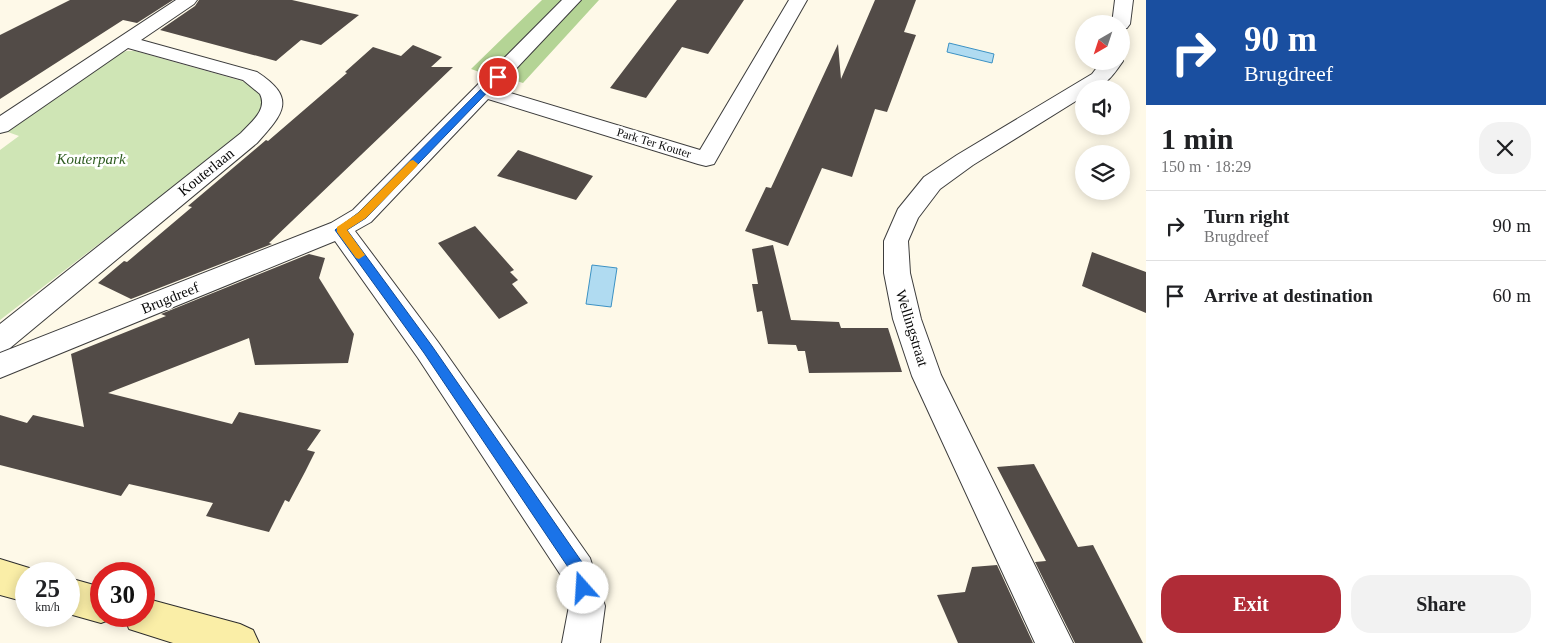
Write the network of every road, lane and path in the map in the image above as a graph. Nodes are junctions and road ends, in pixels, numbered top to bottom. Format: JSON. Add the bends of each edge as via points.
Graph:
{"nodes":[{"id":1,"x":188,"y":0,"type":"edge"},
{"id":2,"x":572,"y":0,"type":"edge"},
{"id":3,"x":798,"y":0,"type":"edge"},
{"id":4,"x":1124,"y":0,"type":"edge"},
{"id":5,"x":1122,"y":15,"type":"edge"},
{"id":6,"x":126,"y":42,"type":"junction"},
{"id":7,"x":1106,"y":70,"type":"edge"},
{"id":8,"x":484,"y":92,"type":"junction"},
{"id":9,"x":0,"y":126,"type":"edge"},
{"id":10,"x":340,"y":230,"type":"junction"},
{"id":11,"x":0,"y":340,"type":"edge"},
{"id":12,"x":0,"y":366,"type":"edge"},
{"id":13,"x":0,"y":577,"type":"edge"},
{"id":14,"x":15,"y":581,"type":"edge"},
{"id":15,"x":155,"y":620,"type":"edge"},
{"id":16,"x":240,"y":643,"type":"edge"},
{"id":17,"x":581,"y":643,"type":"edge"},
{"id":18,"x":1054,"y":643,"type":"edge"}],
"edges":[{"from":1,"to":6,"type":"street"},
{"from":2,"to":8,"type":"street","name":"Brugdreef"},
{"from":3,"to":8,"type":"street","name":"Park Ter Kouter","via":[[706,159]]},
{"from":4,"to":5,"type":"street"},
{"from":6,"to":9,"type":"street"},
{"from":6,"to":11,"type":"street","name":"Kouterlaan","via":[[250,76],[265,84],[274,105],[268,118],[249,138]]},
{"from":7,"to":18,"type":"street","name":"Wellingstraat","via":[[1099,78],[932,183],[907,215],[896,241],[896,274],[927,376]]},
{"from":8,"to":10,"type":"street","name":"Brugdreef","via":[[362,216]]},
{"from":10,"to":12,"type":"street","name":"Brugdreef"},
{"from":10,"to":17,"type":"street","via":[[428,350],[578,570],[587,606]]},
{"from":13,"to":14,"type":"main road"},
{"from":15,"to":16,"type":"main road"}]}
